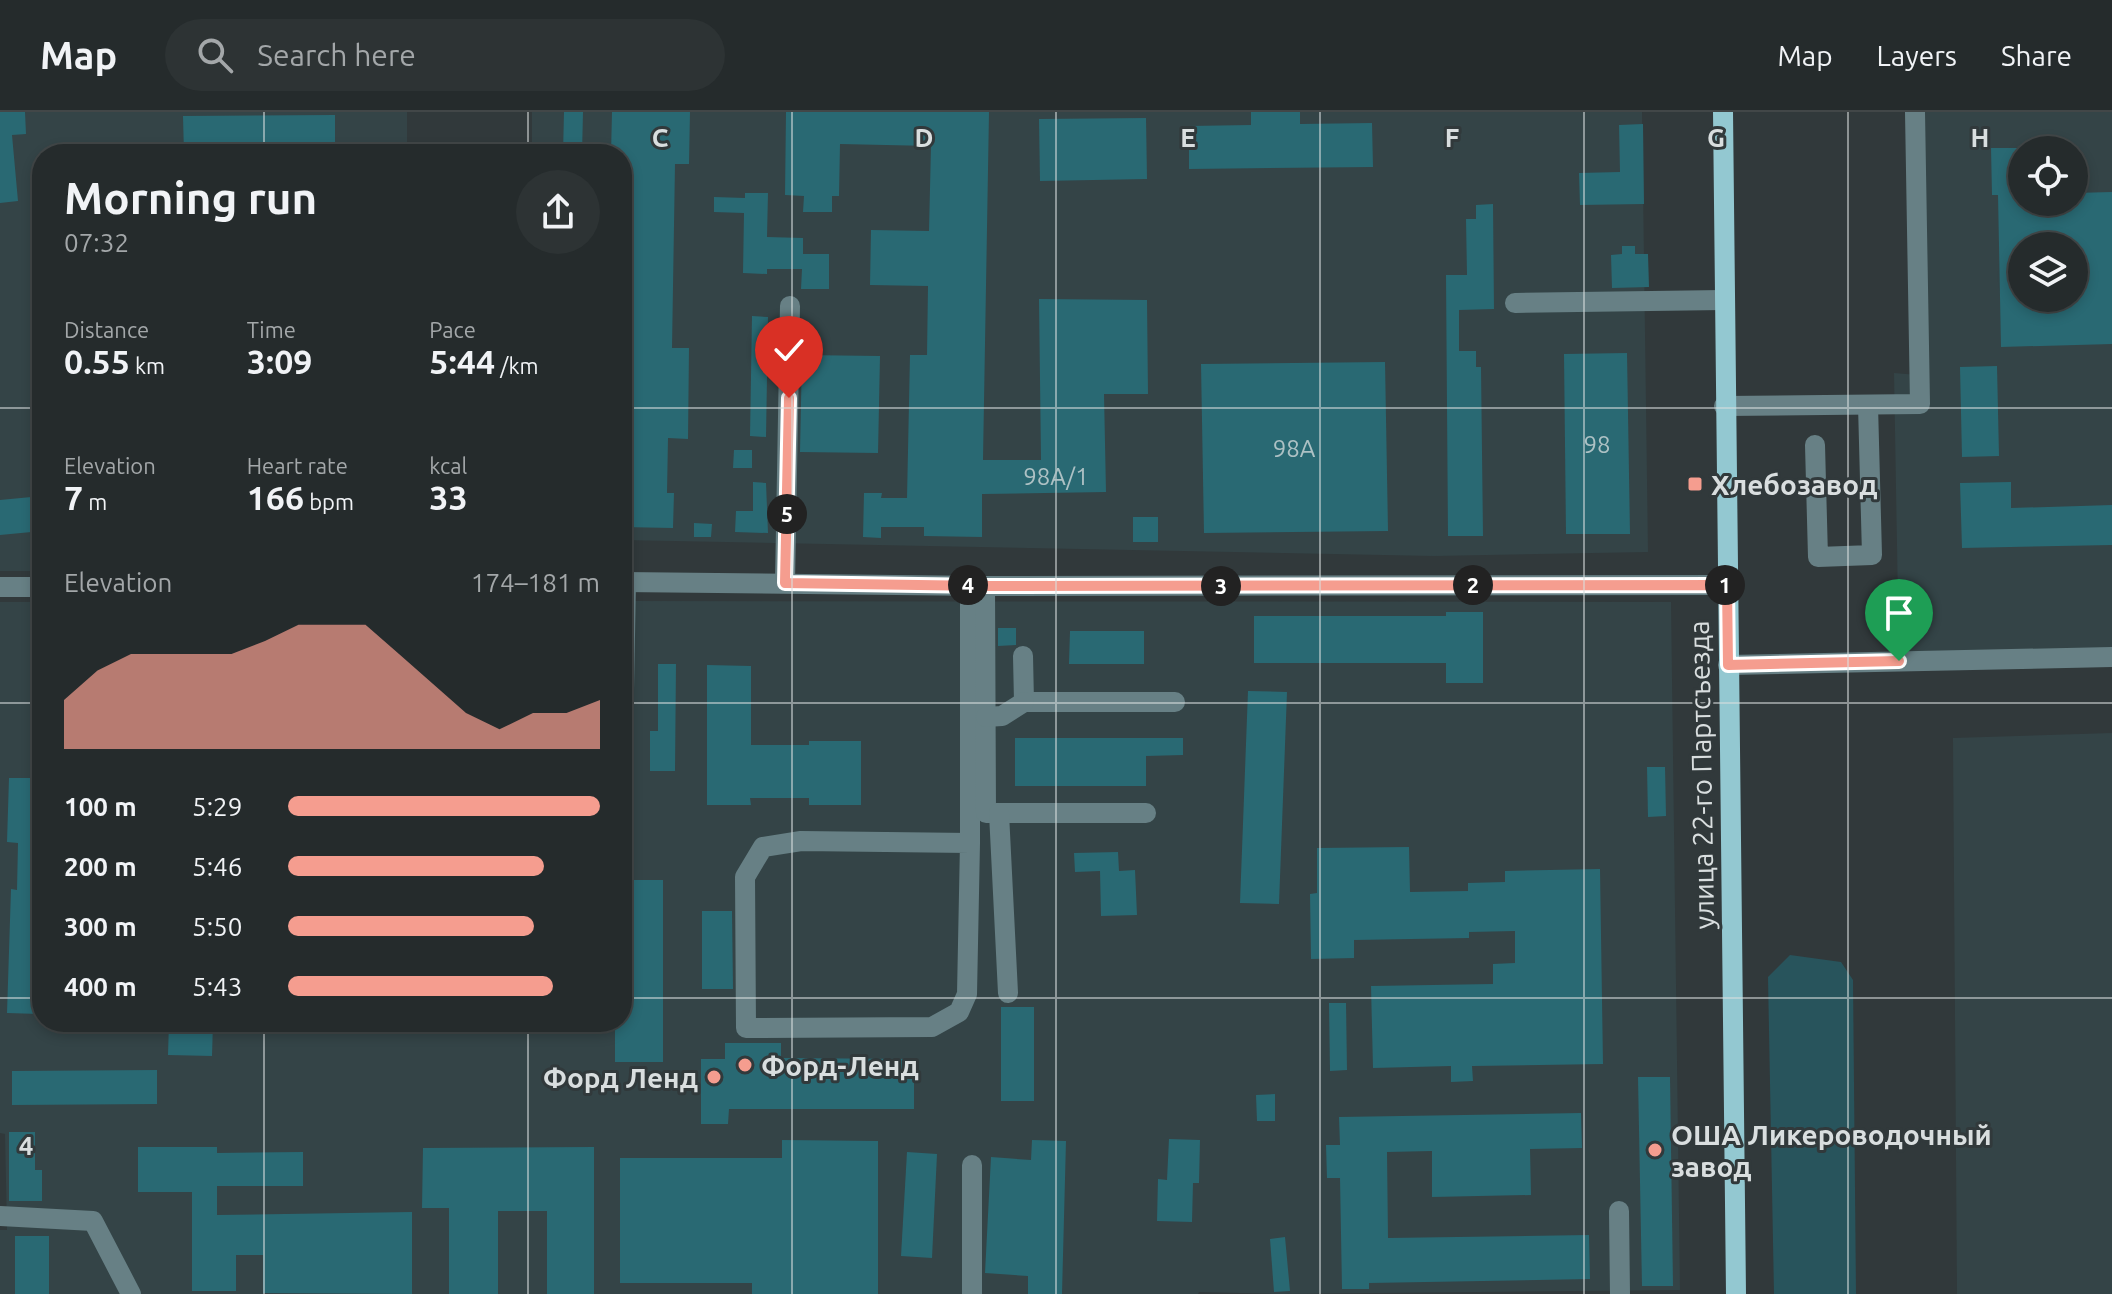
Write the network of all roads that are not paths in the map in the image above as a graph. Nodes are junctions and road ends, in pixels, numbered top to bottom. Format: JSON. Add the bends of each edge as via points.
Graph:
{"nodes":[{"id":1,"x":1723,"y":112,"type":"edge"},
{"id":2,"x":1915,"y":112,"type":"edge"},
{"id":3,"x":1723,"y":300,"type":"junction"},
{"id":4,"x":1515,"y":303,"type":"dead end"},
{"id":5,"x":790,"y":306,"type":"dead end"},
{"id":6,"x":1868,"y":405,"type":"junction"},
{"id":7,"x":1724,"y":406,"type":"junction"},
{"id":8,"x":1815,"y":445,"type":"dead end"},
{"id":9,"x":632,"y":582,"type":"edge"},
{"id":10,"x":785,"y":583,"type":"junction"},
{"id":11,"x":1727,"y":585,"type":"junction"},
{"id":12,"x":978,"y":586,"type":"junction"},
{"id":13,"x":0,"y":587,"type":"edge"},
{"id":14,"x":32,"y":587,"type":"edge"},
{"id":15,"x":1023,"y":656,"type":"dead end"},
{"id":16,"x":2112,"y":657,"type":"edge"},
{"id":17,"x":1728,"y":665,"type":"junction"},
{"id":18,"x":1024,"y":702,"type":"junction"},
{"id":19,"x":1175,"y":702,"type":"dead end"},
{"id":20,"x":986,"y":717,"type":"junction"},
{"id":21,"x":999,"y":813,"type":"junction"},
{"id":22,"x":1146,"y":813,"type":"dead end"},
{"id":23,"x":970,"y":843,"type":"junction"},
{"id":24,"x":1008,"y":993,"type":"dead end"},
{"id":25,"x":972,"y":1165,"type":"dead end"},
{"id":26,"x":1619,"y":1211,"type":"dead end"},
{"id":27,"x":0,"y":1216,"type":"edge"},
{"id":28,"x":131,"y":1294,"type":"edge"},
{"id":29,"x":972,"y":1294,"type":"edge"},
{"id":30,"x":1620,"y":1294,"type":"edge"},
{"id":31,"x":1736,"y":1294,"type":"edge"}],
"edges":[{"from":1,"to":3,"type":"main road","name":"улица 22-го Партсъезда"},
{"from":2,"to":6,"type":"street","via":[[1920,404]]},
{"from":3,"to":4,"type":"street"},
{"from":3,"to":7,"type":"main road","name":"улица 22-го Партсъезда"},
{"from":5,"to":10,"type":"street"},
{"from":6,"to":7,"type":"street"},
{"from":6,"to":8,"type":"street","via":[[1872,555],[1818,557]]},
{"from":7,"to":11,"type":"main road","name":"улица 22-го Партсъезда"},
{"from":9,"to":10,"type":"street"},
{"from":10,"to":12,"type":"street"},
{"from":11,"to":12,"type":"street"},
{"from":11,"to":17,"type":"main road","name":"улица 22-го Партсъезда"},
{"from":12,"to":20,"type":"street"},
{"from":12,"to":23,"type":"street"},
{"from":13,"to":14,"type":"street"},
{"from":15,"to":18,"type":"street"},
{"from":16,"to":17,"type":"street"},
{"from":17,"to":31,"type":"main road","name":"улица 22-го Партсъезда"},
{"from":18,"to":19,"type":"street"},
{"from":18,"to":20,"type":"street","via":[[1002,716]]},
{"from":20,"to":21,"type":"street","via":[[986,813]]},
{"from":21,"to":22,"type":"street"},
{"from":21,"to":24,"type":"street"},
{"from":23,"to":23,"type":"street","via":[[801,841],[763,847],[745,877],[746,1028],[932,1027],[959,1012],[967,994]]},
{"from":25,"to":29,"type":"street"},
{"from":26,"to":30,"type":"street"},
{"from":27,"to":28,"type":"street","via":[[93,1221]]}]}
